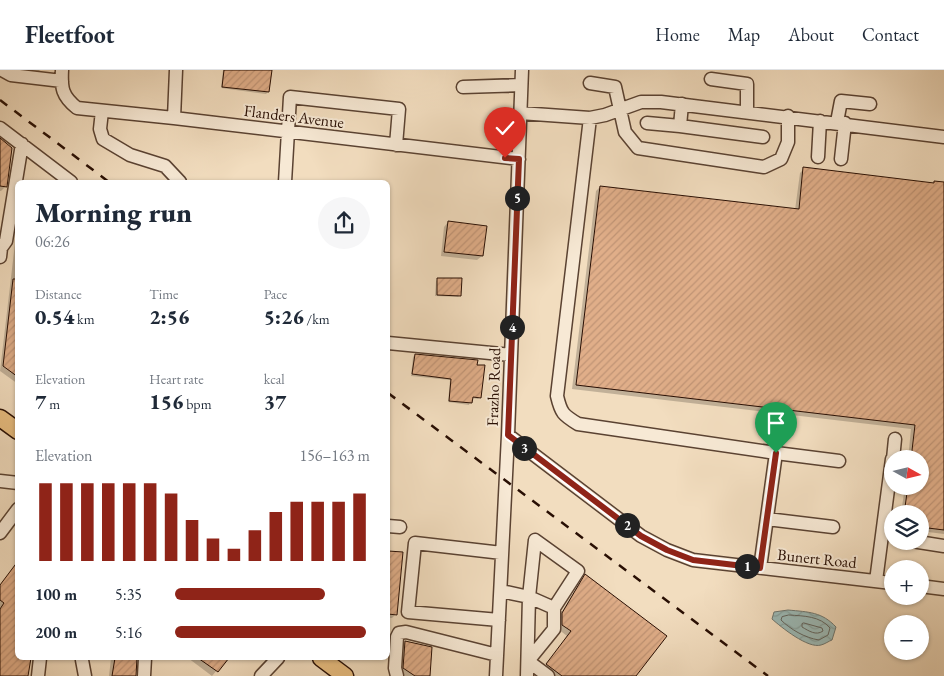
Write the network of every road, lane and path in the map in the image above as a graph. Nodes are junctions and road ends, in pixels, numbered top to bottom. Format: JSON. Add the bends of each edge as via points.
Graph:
{"nodes":[{"id":1,"x":2,"y":70,"type":"edge"},
{"id":2,"x":176,"y":70,"type":"edge"},
{"id":3,"x":522,"y":70,"type":"edge"},
{"id":4,"x":62,"y":76,"type":"edge"},
{"id":5,"x":711,"y":79,"type":"dead end"},
{"id":6,"x":590,"y":83,"type":"dead end"},
{"id":7,"x":522,"y":85,"type":"junction"},
{"id":8,"x":463,"y":87,"type":"dead end"},
{"id":9,"x":682,"y":104,"type":"junction"},
{"id":10,"x":870,"y":104,"type":"dead end"},
{"id":11,"x":620,"y":109,"type":"junction"},
{"id":12,"x":102,"y":111,"type":"junction"},
{"id":13,"x":747,"y":112,"type":"junction"},
{"id":14,"x":520,"y":113,"type":"junction"},
{"id":15,"x":788,"y":116,"type":"junction"},
{"id":16,"x":174,"y":118,"type":"junction"},
{"id":17,"x":590,"y":118,"type":"junction"},
{"id":18,"x":820,"y":120,"type":"junction"},
{"id":19,"x":647,"y":123,"type":"dead end"},
{"id":20,"x":841,"y":123,"type":"junction"},
{"id":21,"x":680,"y":126,"type":"junction"},
{"id":22,"x":0,"y":128,"type":"edge"},
{"id":23,"x":288,"y":132,"type":"junction"},
{"id":24,"x":762,"y":137,"type":"dead end"},
{"id":25,"x":944,"y":137,"type":"edge"},
{"id":26,"x":22,"y":144,"type":"junction"},
{"id":27,"x":396,"y":145,"type":"junction"},
{"id":28,"x":818,"y":157,"type":"dead end"},
{"id":29,"x":519,"y":159,"type":"junction"},
{"id":30,"x":841,"y":159,"type":"dead end"},
{"id":31,"x":68,"y":180,"type":"edge"},
{"id":32,"x":178,"y":180,"type":"edge"},
{"id":33,"x":285,"y":180,"type":"edge"},
{"id":34,"x":5,"y":215,"type":"edge"},
{"id":35,"x":3,"y":240,"type":"edge"},
{"id":36,"x":0,"y":257,"type":"edge"},
{"id":37,"x":390,"y":343,"type":"edge"},
{"id":38,"x":511,"y":355,"type":"junction"},
{"id":39,"x":0,"y":418,"type":"edge"},
{"id":40,"x":15,"y":429,"type":"edge"},
{"id":41,"x":508,"y":435,"type":"junction"},
{"id":42,"x":895,"y":439,"type":"dead end"},
{"id":43,"x":894,"y":450,"type":"edge"},
{"id":44,"x":776,"y":453,"type":"junction"},
{"id":45,"x":840,"y":461,"type":"dead end"},
{"id":46,"x":0,"y":481,"type":"edge"},
{"id":47,"x":15,"y":483,"type":"edge"},
{"id":48,"x":15,"y":513,"type":"edge"},
{"id":49,"x":767,"y":519,"type":"junction"},
{"id":50,"x":833,"y":527,"type":"dead end"},
{"id":51,"x":0,"y":533,"type":"edge"},
{"id":52,"x":929,"y":544,"type":"edge"},
{"id":53,"x":944,"y":546,"type":"edge"},
{"id":54,"x":885,"y":550,"type":"edge"},
{"id":55,"x":502,"y":553,"type":"junction"},
{"id":56,"x":760,"y":568,"type":"junction"},
{"id":57,"x":876,"y":581,"type":"junction"},
{"id":58,"x":884,"y":582,"type":"edge"},
{"id":59,"x":929,"y":587,"type":"edge"},
{"id":60,"x":944,"y":589,"type":"edge"},
{"id":61,"x":501,"y":591,"type":"junction"},
{"id":62,"x":530,"y":597,"type":"junction"},
{"id":63,"x":554,"y":608,"type":"junction"},
{"id":64,"x":499,"y":620,"type":"junction"},
{"id":65,"x":498,"y":655,"type":"junction"},
{"id":66,"x":40,"y":660,"type":"edge"},
{"id":67,"x":82,"y":660,"type":"dead end"},
{"id":68,"x":145,"y":660,"type":"edge"},
{"id":69,"x":276,"y":660,"type":"edge"},
{"id":70,"x":323,"y":660,"type":"edge"},
{"id":71,"x":528,"y":661,"type":"junction"},
{"id":72,"x":342,"y":675,"type":"edge"},
{"id":73,"x":38,"y":676,"type":"edge"},
{"id":74,"x":85,"y":676,"type":"edge"},
{"id":75,"x":144,"y":676,"type":"edge"},
{"id":76,"x":261,"y":676,"type":"edge"},
{"id":77,"x":397,"y":676,"type":"edge"},
{"id":78,"x":496,"y":676,"type":"edge"},
{"id":79,"x":527,"y":676,"type":"edge"},
{"id":80,"x":548,"y":676,"type":"edge"}],
"edges":[{"from":1,"to":4,"type":"street","via":[[11,75]]},
{"from":2,"to":16,"type":"street"},
{"from":3,"to":7,"type":"street","name":"Frazho Road"},
{"from":4,"to":12,"type":"street","name":"Flanders Avenue","via":[[62,89],[77,108]]},
{"from":5,"to":13,"type":"street","via":[[747,84]]},
{"from":6,"to":11,"type":"street","via":[[615,86]]},
{"from":7,"to":8,"type":"street"},
{"from":7,"to":14,"type":"street","name":"Frazho Road"},
{"from":9,"to":11,"type":"street","via":[[641,102]]},
{"from":9,"to":13,"type":"street"},
{"from":9,"to":21,"type":"street"},
{"from":10,"to":20,"type":"street","via":[[841,101]]},
{"from":11,"to":15,"type":"street","via":[[625,132],[638,148],[764,166],[781,159],[788,142]]},
{"from":11,"to":17,"type":"street"},
{"from":12,"to":16,"type":"street","name":"Flanders Avenue"},
{"from":12,"to":32,"type":"street","via":[[100,128],[103,139],[130,155],[166,166]]},
{"from":13,"to":15,"type":"street"},
{"from":14,"to":17,"type":"street"},
{"from":14,"to":29,"type":"street","name":"Frazho Road"},
{"from":15,"to":18,"type":"street"},
{"from":16,"to":23,"type":"street","name":"Flanders Avenue"},
{"from":17,"to":44,"type":"street","via":[[557,396],[562,414],[578,424]]},
{"from":18,"to":20,"type":"street"},
{"from":18,"to":28,"type":"street"},
{"from":19,"to":21,"type":"street"},
{"from":20,"to":25,"type":"street"},
{"from":20,"to":30,"type":"street"},
{"from":21,"to":24,"type":"street"},
{"from":22,"to":26,"type":"street"},
{"from":23,"to":27,"type":"street","name":"Flanders Avenue"},
{"from":23,"to":27,"type":"street","via":[[290,97],[399,109]]},
{"from":23,"to":33,"type":"street"},
{"from":26,"to":31,"type":"street"},
{"from":26,"to":34,"type":"street"},
{"from":27,"to":29,"type":"street","name":"Flanders Avenue"},
{"from":29,"to":38,"type":"street","name":"Frazho Road"},
{"from":34,"to":35,"type":"street"},
{"from":35,"to":36,"type":"street"},
{"from":37,"to":38,"type":"street"},
{"from":38,"to":41,"type":"street","name":"Frazho Road"},
{"from":39,"to":40,"type":"main road"},
{"from":41,"to":55,"type":"street","name":"Frazho Road"},
{"from":41,"to":56,"type":"street","name":"Bunert Road","via":[[657,545],[693,560]]},
{"from":42,"to":43,"type":"street"},
{"from":44,"to":45,"type":"street"},
{"from":44,"to":49,"type":"street"},
{"from":46,"to":47,"type":"street"},
{"from":48,"to":51,"type":"street"},
{"from":49,"to":50,"type":"street"},
{"from":49,"to":56,"type":"street"},
{"from":52,"to":53,"type":"street"},
{"from":54,"to":57,"type":"street"},
{"from":55,"to":61,"type":"street","name":"Frazho Road"},
{"from":55,"to":64,"type":"street","via":[[415,543],[408,612]]},
{"from":56,"to":57,"type":"street","name":"Bunert Road"},
{"from":57,"to":58,"type":"street","name":"Bunert Road"},
{"from":59,"to":60,"type":"street"},
{"from":61,"to":62,"type":"street"},
{"from":61,"to":64,"type":"street","name":"Frazho Road"},
{"from":62,"to":63,"type":"street"},
{"from":62,"to":63,"type":"street","via":[[535,540],[578,571]]},
{"from":62,"to":71,"type":"street"},
{"from":63,"to":71,"type":"street","via":[[554,630]]},
{"from":64,"to":65,"type":"street","name":"Frazho Road"},
{"from":65,"to":77,"type":"street","via":[[399,633]]},
{"from":65,"to":78,"type":"street","name":"Frazho Road"},
{"from":66,"to":73,"type":"street"},
{"from":67,"to":74,"type":"street"},
{"from":68,"to":75,"type":"street"},
{"from":69,"to":76,"type":"street"},
{"from":70,"to":72,"type":"main road"},
{"from":71,"to":79,"type":"street"},
{"from":71,"to":80,"type":"street"}]}
